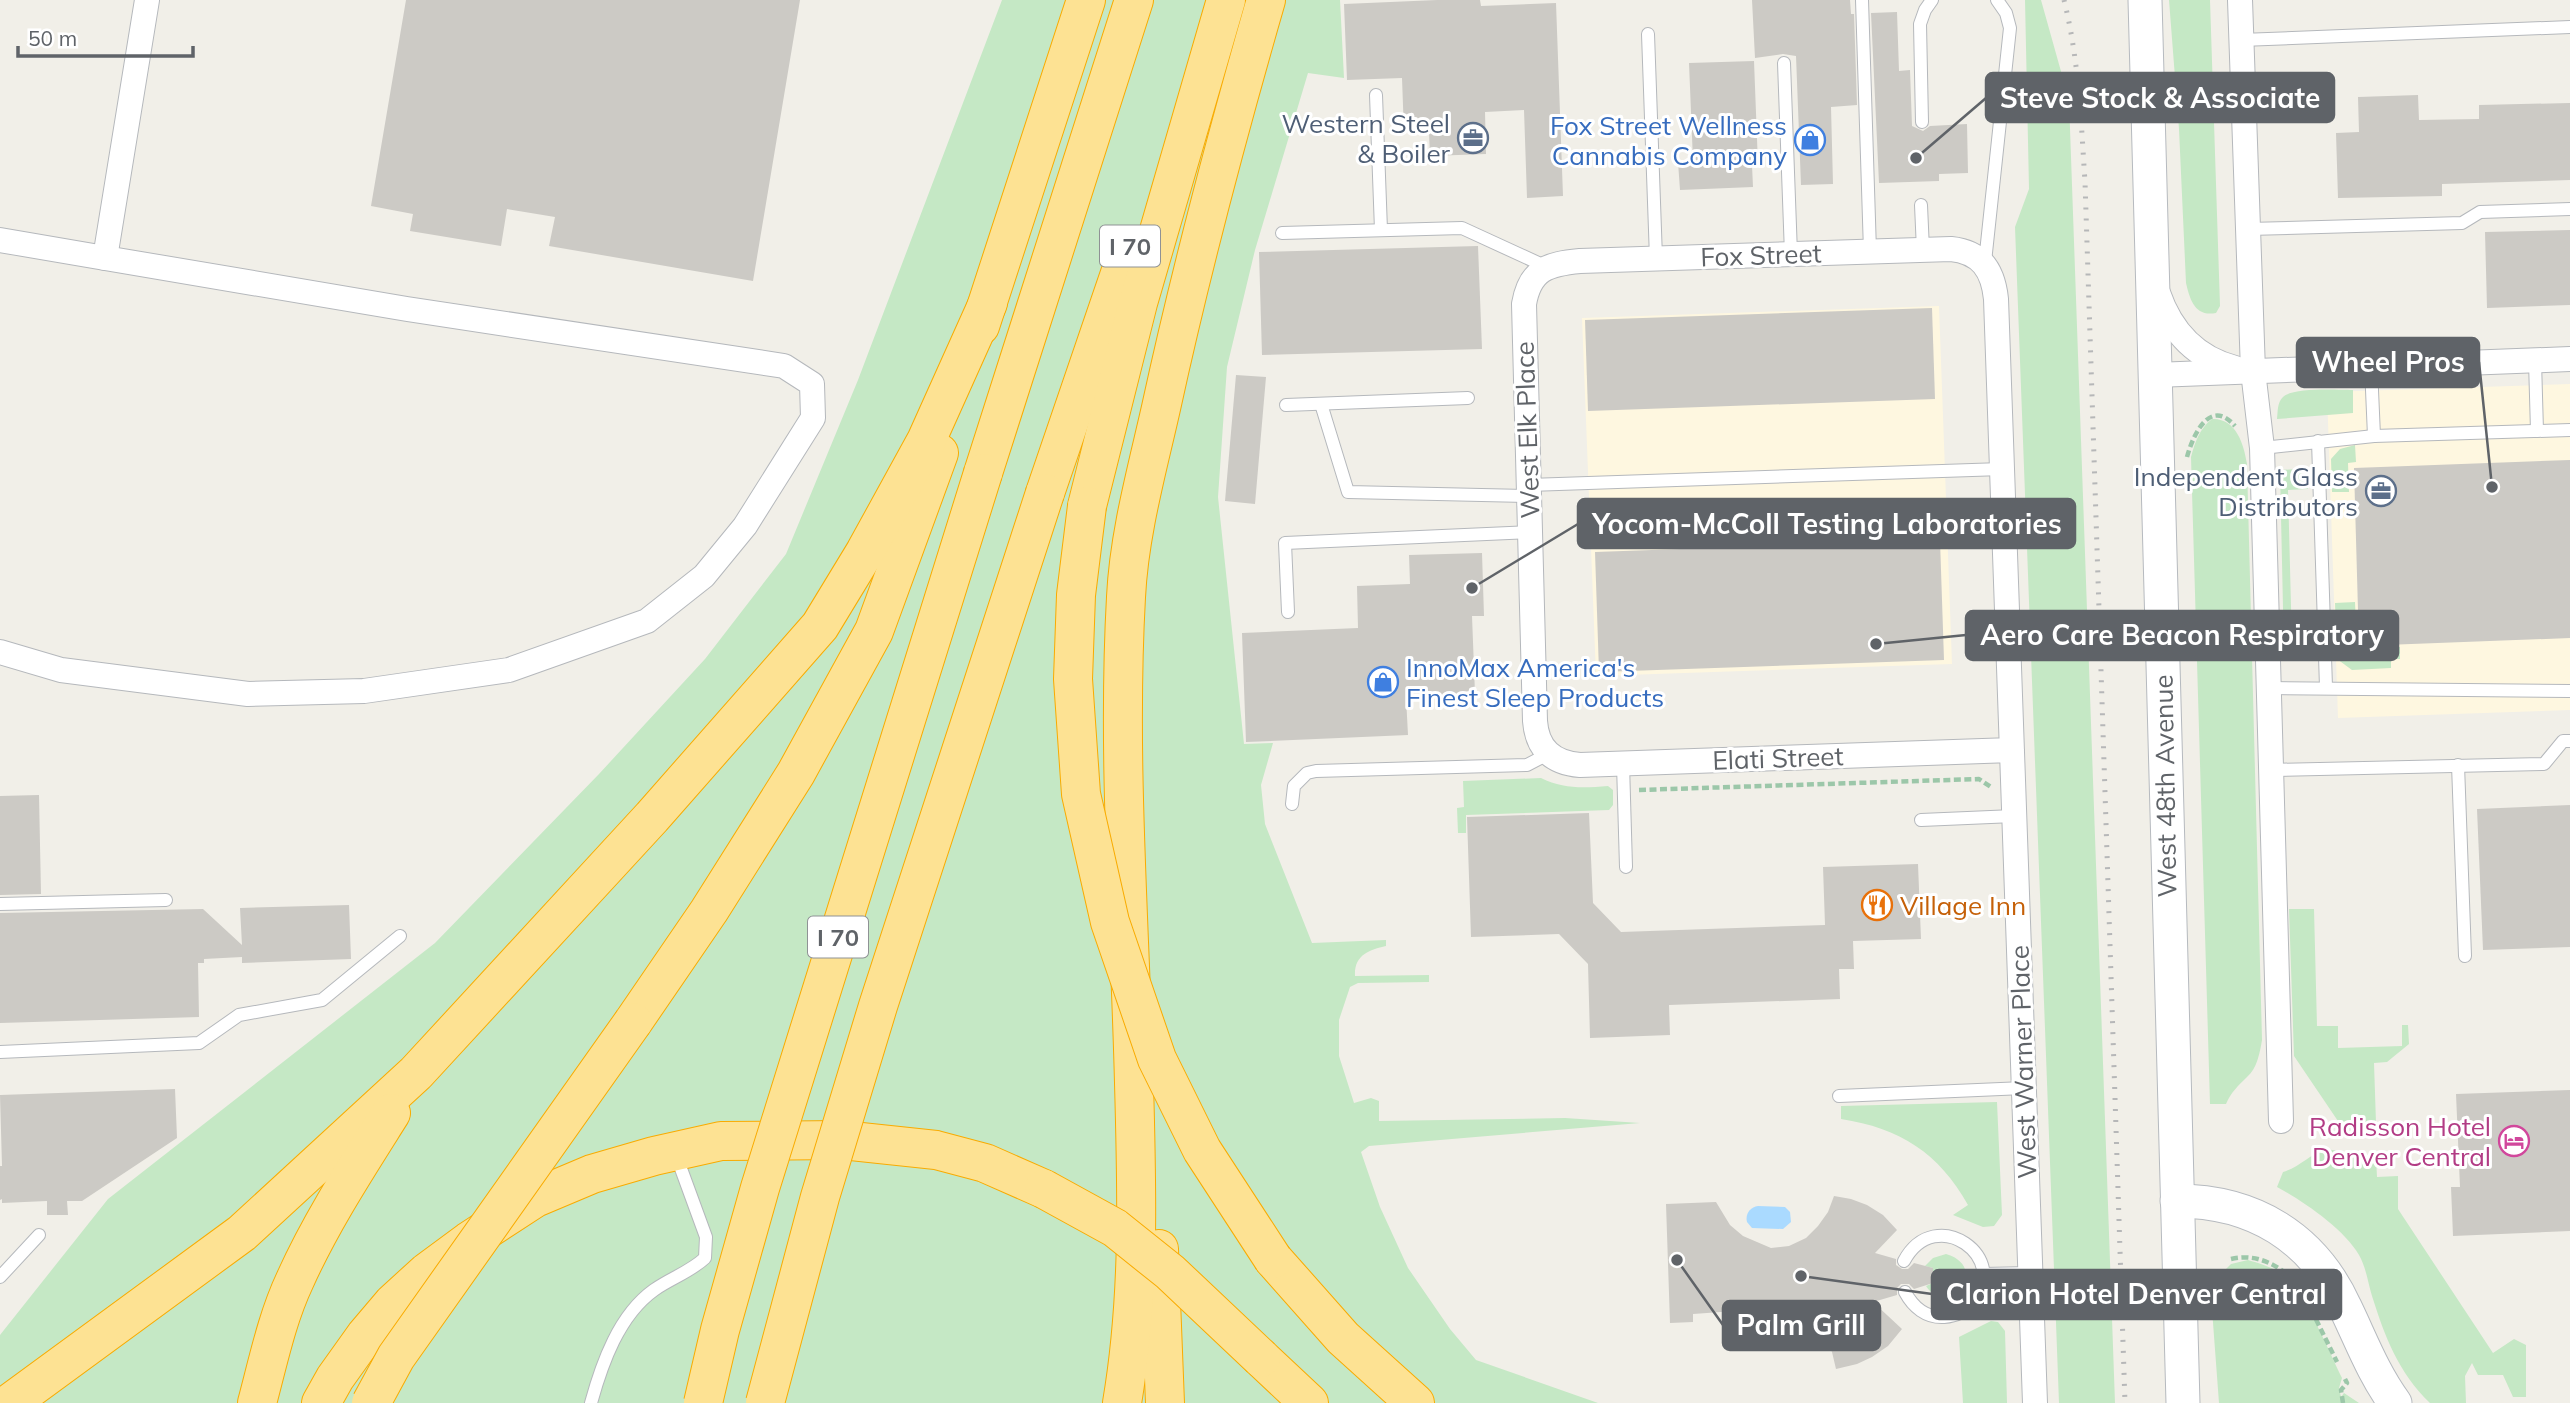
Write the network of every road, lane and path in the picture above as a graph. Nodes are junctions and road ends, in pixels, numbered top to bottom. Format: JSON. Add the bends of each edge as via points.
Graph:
{"nodes":[{"id":1,"x":147,"y":0,"type":"edge"},
{"id":2,"x":1086,"y":0,"type":"edge"},
{"id":3,"x":1133,"y":0,"type":"edge"},
{"id":4,"x":1215,"y":0,"type":"edge"},
{"id":5,"x":1226,"y":0,"type":"edge"},
{"id":6,"x":1266,"y":0,"type":"edge"},
{"id":7,"x":1862,"y":0,"type":"edge"},
{"id":8,"x":1932,"y":0,"type":"edge"},
{"id":9,"x":1997,"y":0,"type":"edge"},
{"id":10,"x":2145,"y":0,"type":"edge"},
{"id":11,"x":2240,"y":0,"type":"edge"},
{"id":12,"x":2570,"y":27,"type":"edge"},
{"id":13,"x":1648,"y":34,"type":"dead end"},
{"id":14,"x":2241,"y":40,"type":"junction"},
{"id":15,"x":1784,"y":64,"type":"dead end"},
{"id":16,"x":1376,"y":96,"type":"dead end"},
{"id":17,"x":1922,"y":122,"type":"dead end"},
{"id":18,"x":1922,"y":205,"type":"dead end"},
{"id":19,"x":2570,"y":209,"type":"edge"},
{"id":20,"x":2248,"y":229,"type":"junction"},
{"id":21,"x":1381,"y":230,"type":"junction"},
{"id":22,"x":1282,"y":233,"type":"dead end"},
{"id":23,"x":0,"y":240,"type":"edge"},
{"id":24,"x":1923,"y":250,"type":"junction"},
{"id":25,"x":1870,"y":251,"type":"junction"},
{"id":26,"x":1791,"y":254,"type":"junction"},
{"id":27,"x":105,"y":258,"type":"junction"},
{"id":28,"x":1656,"y":258,"type":"junction"},
{"id":29,"x":1985,"y":262,"type":"junction"},
{"id":30,"x":1542,"y":270,"type":"junction"},
{"id":31,"x":2152,"y":274,"type":"junction"},
{"id":32,"x":988,"y":303,"type":"junction"},
{"id":33,"x":2570,"y":359,"type":"edge"},
{"id":34,"x":2535,"y":361,"type":"junction"},
{"id":35,"x":2371,"y":367,"type":"junction"},
{"id":36,"x":2253,"y":371,"type":"junction"},
{"id":37,"x":2155,"y":375,"type":"junction"},
{"id":38,"x":1468,"y":398,"type":"dead end"},
{"id":39,"x":1321,"y":404,"type":"junction"},
{"id":40,"x":1286,"y":405,"type":"dead end"},
{"id":41,"x":2570,"y":430,"type":"edge"},
{"id":42,"x":2538,"y":431,"type":"junction"},
{"id":43,"x":2374,"y":436,"type":"junction"},
{"id":44,"x":2318,"y":441,"type":"junction"},
{"id":45,"x":2262,"y":448,"type":"junction"},
{"id":46,"x":2002,"y":470,"type":"junction"},
{"id":47,"x":1529,"y":490,"type":"junction"},
{"id":48,"x":1530,"y":532,"type":"junction"},
{"id":49,"x":1289,"y":612,"type":"dead end"},
{"id":50,"x":0,"y":652,"type":"edge"},
{"id":51,"x":2326,"y":687,"type":"junction"},
{"id":52,"x":2269,"y":688,"type":"junction"},
{"id":53,"x":2570,"y":691,"type":"edge"},
{"id":54,"x":2570,"y":741,"type":"edge"},
{"id":55,"x":2012,"y":750,"type":"junction"},
{"id":56,"x":1548,"y":754,"type":"junction"},
{"id":57,"x":1623,"y":764,"type":"junction"},
{"id":58,"x":2458,"y":765,"type":"junction"},
{"id":59,"x":2271,"y":770,"type":"junction"},
{"id":60,"x":1991,"y":787,"type":"dead end"},
{"id":61,"x":1624,"y":790,"type":"junction"},
{"id":62,"x":1292,"y":804,"type":"dead end"},
{"id":63,"x":2014,"y":816,"type":"junction"},
{"id":64,"x":1922,"y":820,"type":"dead end"},
{"id":65,"x":1626,"y":867,"type":"dead end"},
{"id":66,"x":1129,"y":898,"type":"junction"},
{"id":67,"x":166,"y":900,"type":"dead end"},
{"id":68,"x":0,"y":904,"type":"edge"},
{"id":69,"x":400,"y":936,"type":"dead end"},
{"id":70,"x":2465,"y":956,"type":"dead end"},
{"id":71,"x":0,"y":1052,"type":"edge"},
{"id":72,"x":416,"y":1073,"type":"junction"},
{"id":73,"x":2024,"y":1088,"type":"junction"},
{"id":74,"x":1839,"y":1096,"type":"dead end"},
{"id":75,"x":2281,"y":1121,"type":"dead end"},
{"id":76,"x":675,"y":1152,"type":"junction"},
{"id":77,"x":2177,"y":1201,"type":"junction"},
{"id":78,"x":39,"y":1235,"type":"dead end"},
{"id":79,"x":2231,"y":1259,"type":"dead end"},
{"id":80,"x":1905,"y":1261,"type":"dead end"},
{"id":81,"x":2030,"y":1273,"type":"junction"},
{"id":82,"x":1983,"y":1274,"type":"junction"},
{"id":83,"x":0,"y":1277,"type":"edge"},
{"id":84,"x":1905,"y":1292,"type":"dead end"},
{"id":85,"x":10,"y":1403,"type":"edge"},
{"id":86,"x":257,"y":1403,"type":"edge"},
{"id":87,"x":321,"y":1403,"type":"edge"},
{"id":88,"x":371,"y":1403,"type":"edge"},
{"id":89,"x":591,"y":1403,"type":"edge"},
{"id":90,"x":703,"y":1403,"type":"edge"},
{"id":91,"x":765,"y":1403,"type":"edge"},
{"id":92,"x":1122,"y":1403,"type":"edge"},
{"id":93,"x":1165,"y":1403,"type":"edge"},
{"id":94,"x":1309,"y":1403,"type":"edge"},
{"id":95,"x":1415,"y":1403,"type":"edge"},
{"id":96,"x":2035,"y":1403,"type":"edge"},
{"id":97,"x":2183,"y":1403,"type":"edge"},
{"id":98,"x":2343,"y":1403,"type":"edge"},
{"id":99,"x":2395,"y":1403,"type":"edge"}],
"edges":[{"from":1,"to":27,"type":"street"},
{"from":2,"to":32,"type":"highway"},
{"from":3,"to":90,"type":"highway","number":"I 70","bridge":true,"via":[[760,1188]]},
{"from":4,"to":91,"type":"highway","number":"I 70","bridge":true,"via":[[1045,493],[878,1006],[820,1196]]},
{"from":5,"to":95,"type":"highway","bridge":true,"via":[[1135,316],[1087,506],[1076,595],[1073,679],[1081,794],[1110,922],[1157,1059],[1202,1150],[1273,1259],[1343,1338]]},
{"from":6,"to":66,"type":"highway","via":[[1189,276],[1137,520],[1125,621],[1122,785]]},
{"from":7,"to":25,"type":"lane"},
{"from":8,"to":17,"type":"lane","via":[[1920,24]]},
{"from":9,"to":29,"type":"lane","via":[[2010,28]]},
{"from":10,"to":31,"type":"street","name":"West 48th Avenue"},
{"from":11,"to":14,"type":"street"},
{"from":12,"to":14,"type":"lane"},
{"from":13,"to":28,"type":"lane"},
{"from":14,"to":20,"type":"street"},
{"from":15,"to":26,"type":"lane"},
{"from":16,"to":21,"type":"lane"},
{"from":18,"to":24,"type":"lane"},
{"from":19,"to":20,"type":"lane","via":[[2480,212],[2462,223]]},
{"from":20,"to":36,"type":"street"},
{"from":21,"to":22,"type":"lane"},
{"from":21,"to":30,"type":"lane","via":[[1462,228]]},
{"from":23,"to":27,"type":"street"},
{"from":24,"to":25,"type":"street","name":"Fox Street"},
{"from":24,"to":29,"type":"street","name":"Fox Street","via":[[1963,250]]},
{"from":25,"to":26,"type":"street","name":"Fox Street"},
{"from":26,"to":28,"type":"street","name":"Fox Street"},
{"from":27,"to":50,"type":"street","via":[[784,366],[811,384],[813,418],[745,526],[704,576],[647,621],[509,670],[364,691],[248,694],[61,670]]},
{"from":28,"to":30,"type":"street","name":"Fox Street","via":[[1580,261]]},
{"from":29,"to":46,"type":"street","name":"West Warner Place","via":[[1995,285]]},
{"from":30,"to":47,"type":"street","name":"West Elk Place","via":[[1524,304]]},
{"from":31,"to":36,"type":"street","via":[[2165,312],[2183,340],[2213,361]]},
{"from":31,"to":37,"type":"street","name":"West 48th Avenue"},
{"from":32,"to":72,"type":"highway","via":[[926,440],[820,626]]},
{"from":32,"to":88,"type":"highway","bridge":true,"via":[[930,484],[874,631],[796,773],[633,1022],[410,1336]]},
{"from":33,"to":34,"type":"street"},
{"from":34,"to":35,"type":"street"},
{"from":34,"to":42,"type":"lane"},
{"from":35,"to":36,"type":"street"},
{"from":35,"to":43,"type":"lane"},
{"from":36,"to":37,"type":"street"},
{"from":36,"to":45,"type":"street"},
{"from":37,"to":77,"type":"street","name":"West 48th Avenue"},
{"from":38,"to":39,"type":"lane"},
{"from":39,"to":40,"type":"lane"},
{"from":39,"to":47,"type":"lane","via":[[1348,492]]},
{"from":41,"to":42,"type":"lane"},
{"from":42,"to":43,"type":"lane"},
{"from":43,"to":44,"type":"lane"},
{"from":44,"to":45,"type":"lane"},
{"from":44,"to":51,"type":"lane"},
{"from":45,"to":52,"type":"street"},
{"from":46,"to":47,"type":"lane"},
{"from":46,"to":55,"type":"street","name":"West Warner Place"},
{"from":47,"to":48,"type":"street","name":"West Elk Place"},
{"from":48,"to":49,"type":"lane","via":[[1285,543]]},
{"from":48,"to":56,"type":"street","name":"West Elk Place","via":[[1536,733]]},
{"from":51,"to":52,"type":"lane"},
{"from":51,"to":53,"type":"lane"},
{"from":52,"to":59,"type":"street"},
{"from":54,"to":58,"type":"lane","via":[[2564,741],[2544,764]]},
{"from":55,"to":57,"type":"street","name":"Elati Street"},
{"from":55,"to":63,"type":"street","name":"West Warner Place"},
{"from":56,"to":57,"type":"street","name":"Elati Street","via":[[1567,764]]},
{"from":56,"to":62,"type":"lane","via":[[1527,765],[1316,771],[1294,786]]},
{"from":57,"to":61,"type":"lane"},
{"from":58,"to":59,"type":"lane"},
{"from":58,"to":70,"type":"lane"},
{"from":59,"to":75,"type":"street"},
{"from":60,"to":61,"type":"path","via":[[1979,779]]},
{"from":61,"to":65,"type":"lane"},
{"from":63,"to":64,"type":"lane"},
{"from":63,"to":73,"type":"street","name":"West Warner Place"},
{"from":66,"to":92,"type":"highway","via":[[1136,1278]]},
{"from":66,"to":93,"type":"highway","via":[[1156,1185]]},
{"from":67,"to":68,"type":"lane"},
{"from":69,"to":71,"type":"lane","via":[[322,1000],[239,1015],[200,1042]]},
{"from":72,"to":85,"type":"highway","via":[[242,1233]]},
{"from":72,"to":86,"type":"highway","via":[[294,1281]]},
{"from":73,"to":74,"type":"lane"},
{"from":73,"to":81,"type":"street","name":"West Warner Place"},
{"from":76,"to":87,"type":"highway","via":[[592,1174],[535,1198],[469,1241],[393,1303]]},
{"from":76,"to":89,"type":"lane","via":[[706,1237],[705,1258],[640,1302],[613,1342]]},
{"from":76,"to":94,"type":"highway","bridge":true,"via":[[721,1141],[842,1140],[936,1150],[985,1163],[1115,1228],[1170,1272]]},
{"from":77,"to":97,"type":"street","name":"West 48th Avenue"},
{"from":77,"to":99,"type":"street","via":[[2235,1208],[2281,1229],[2300,1244],[2332,1282],[2368,1360]]},
{"from":78,"to":83,"type":"lane"},
{"from":79,"to":98,"type":"path","via":[[2248,1257],[2276,1266],[2301,1291],[2347,1383],[2341,1390]]},
{"from":80,"to":82,"type":"lane","via":[[1923,1240],[1947,1236],[1972,1248]]},
{"from":81,"to":82,"type":"lane"},
{"from":81,"to":96,"type":"street","name":"West Warner Place"},
{"from":82,"to":84,"type":"lane","via":[[1974,1302],[1954,1315],[1925,1313]]}]}
